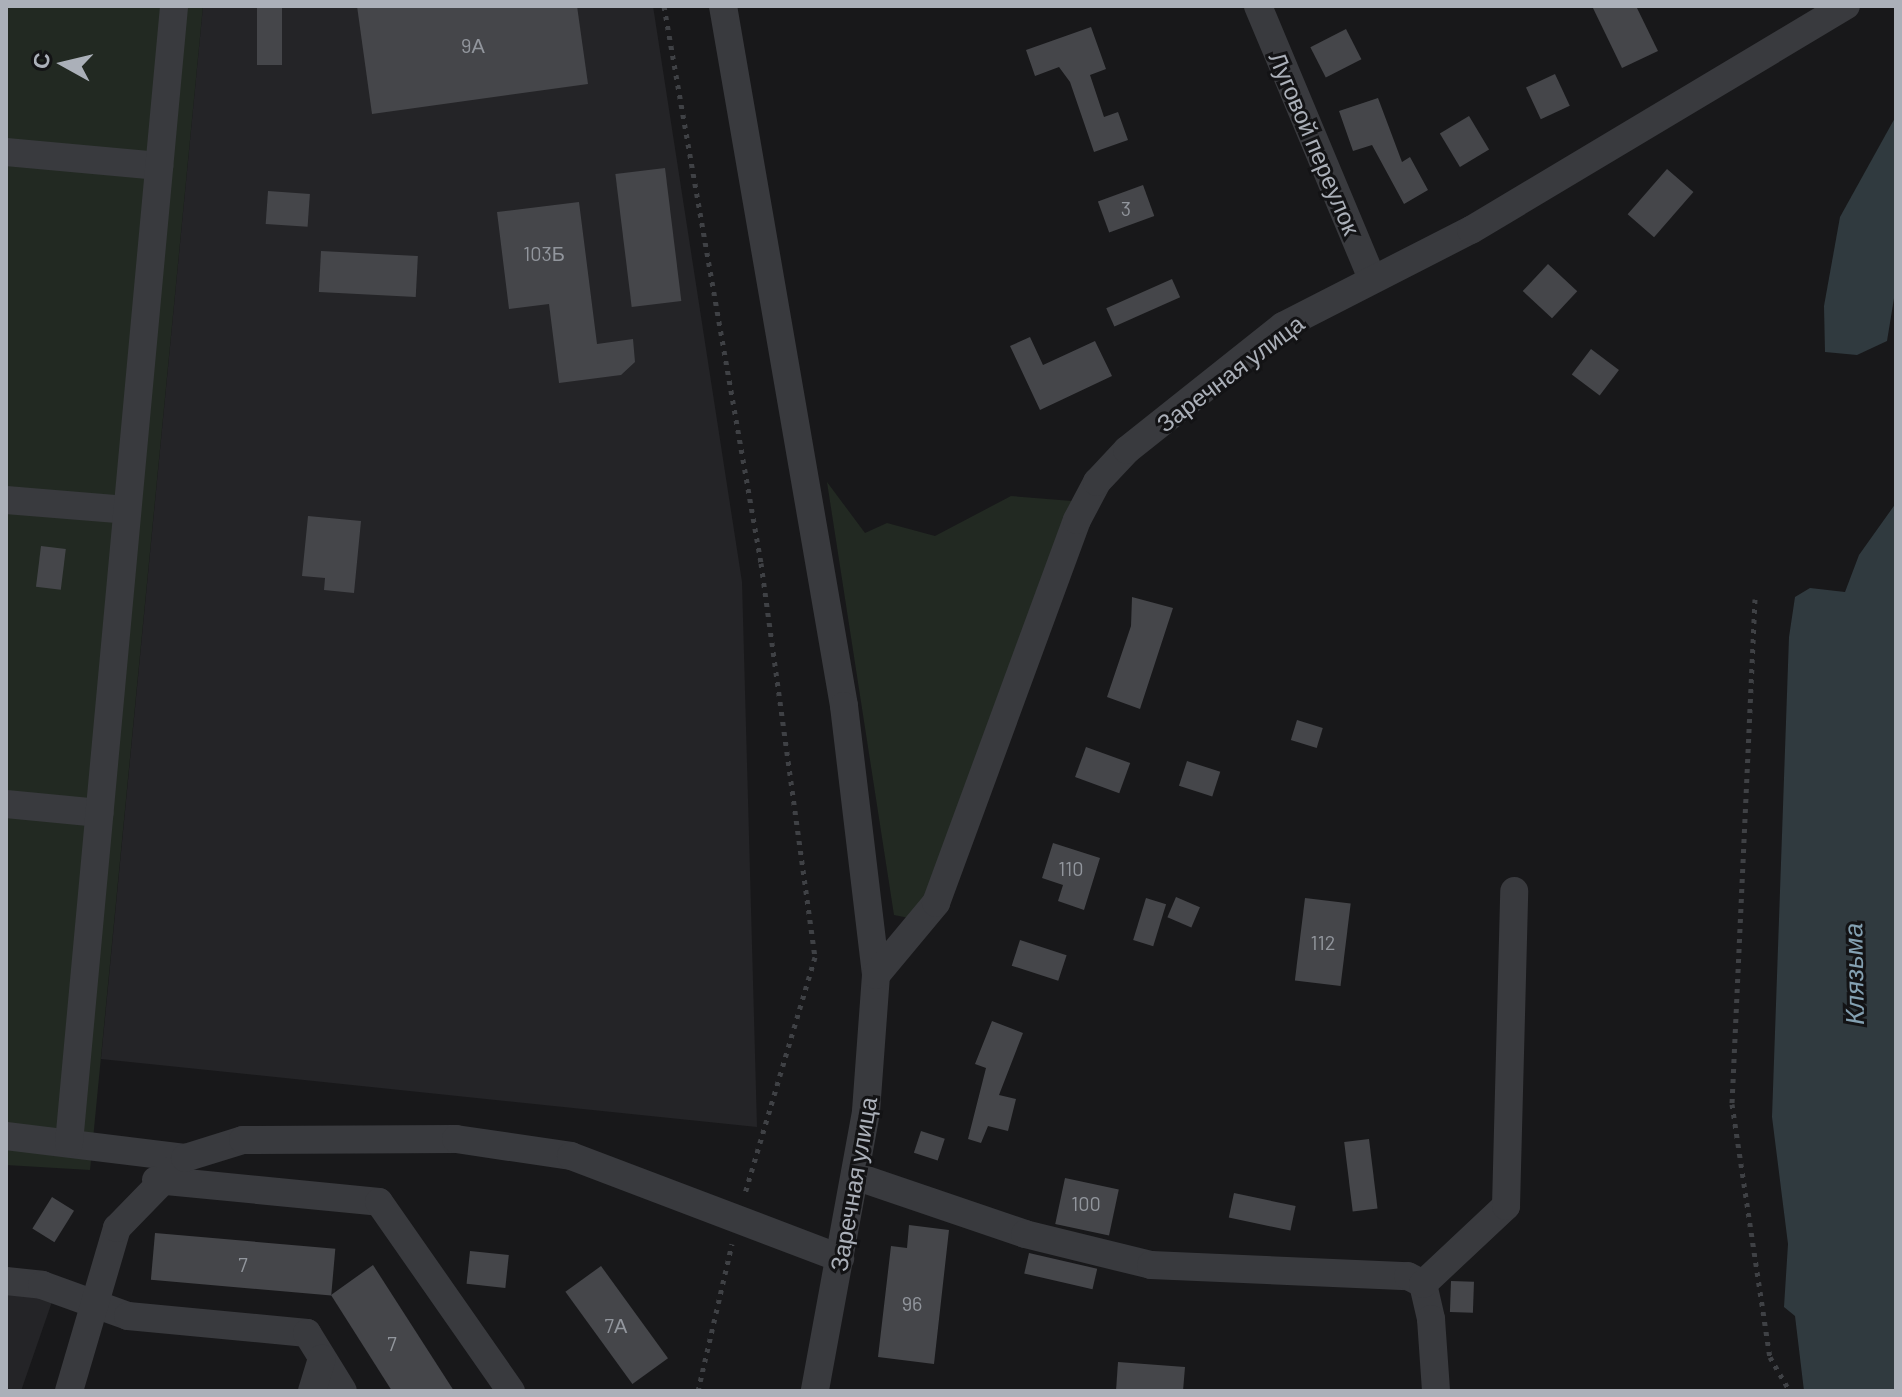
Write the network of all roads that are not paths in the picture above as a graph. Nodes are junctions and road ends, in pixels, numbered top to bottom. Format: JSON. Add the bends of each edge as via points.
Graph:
{"nodes":[{"id":1,"x":174,"y":6,"type":"edge"},
{"id":2,"x":723,"y":6,"type":"edge"},
{"id":3,"x":1258,"y":6,"type":"edge"},
{"id":4,"x":1846,"y":6,"type":"edge"},
{"id":5,"x":6,"y":152,"type":"edge"},
{"id":6,"x":159,"y":166,"type":"junction"},
{"id":7,"x":1372,"y":279,"type":"junction"},
{"id":8,"x":6,"y":500,"type":"edge"},
{"id":9,"x":127,"y":510,"type":"junction"},
{"id":10,"x":6,"y":804,"type":"edge"},
{"id":11,"x":100,"y":813,"type":"junction"},
{"id":12,"x":1514,"y":891,"type":"dead end"},
{"id":13,"x":876,"y":975,"type":"junction"},
{"id":14,"x":6,"y":1136,"type":"edge"},
{"id":15,"x":69,"y":1143,"type":"junction"},
{"id":16,"x":185,"y":1158,"type":"junction"},
{"id":17,"x":855,"y":1176,"type":"junction"},
{"id":18,"x":156,"y":1180,"type":"junction"},
{"id":19,"x":840,"y":1258,"type":"junction"},
{"id":20,"x":6,"y":1281,"type":"edge"},
{"id":21,"x":1423,"y":1284,"type":"junction"},
{"id":22,"x":90,"y":1303,"type":"junction"},
{"id":23,"x":322,"y":1358,"type":"junction"},
{"id":24,"x":69,"y":1391,"type":"edge"},
{"id":25,"x":312,"y":1391,"type":"edge"},
{"id":26,"x":343,"y":1391,"type":"edge"},
{"id":27,"x":511,"y":1391,"type":"edge"},
{"id":28,"x":815,"y":1391,"type":"edge"},
{"id":29,"x":1436,"y":1391,"type":"edge"}],
"edges":[{"from":1,"to":6,"type":"street"},
{"from":2,"to":13,"type":"street","name":"Заречная улица","via":[[844,706]]},
{"from":3,"to":7,"type":"street","name":"Луговой переулок"},
{"from":4,"to":7,"type":"street","name":"Заречная улица","via":[[1471,230]]},
{"from":5,"to":6,"type":"street"},
{"from":6,"to":9,"type":"street"},
{"from":7,"to":13,"type":"street","name":"Заречная улица","via":[[1283,326],[1097,482],[1053,581],[936,903]]},
{"from":8,"to":9,"type":"street"},
{"from":9,"to":11,"type":"street"},
{"from":10,"to":11,"type":"street"},
{"from":11,"to":15,"type":"street"},
{"from":12,"to":21,"type":"street","via":[[1506,1206]]},
{"from":13,"to":17,"type":"street","name":"Заречная улица","via":[[874,1060]]},
{"from":14,"to":15,"type":"street"},
{"from":15,"to":16,"type":"street"},
{"from":16,"to":18,"type":"street"},
{"from":16,"to":19,"type":"street","via":[[243,1140],[470,1141],[609,1167]]},
{"from":17,"to":19,"type":"street","name":"Заречная улица"},
{"from":17,"to":21,"type":"street","via":[[1025,1234],[1151,1265],[1408,1276]]},
{"from":18,"to":22,"type":"street","via":[[117,1228]]},
{"from":18,"to":27,"type":"street","via":[[379,1202]]},
{"from":19,"to":28,"type":"street","name":"Заречная улица"},
{"from":20,"to":22,"type":"street"},
{"from":21,"to":29,"type":"street"},
{"from":22,"to":23,"type":"street","via":[[128,1316],[307,1333]]},
{"from":22,"to":24,"type":"street"},
{"from":23,"to":25,"type":"street"},
{"from":23,"to":26,"type":"street"}]}
